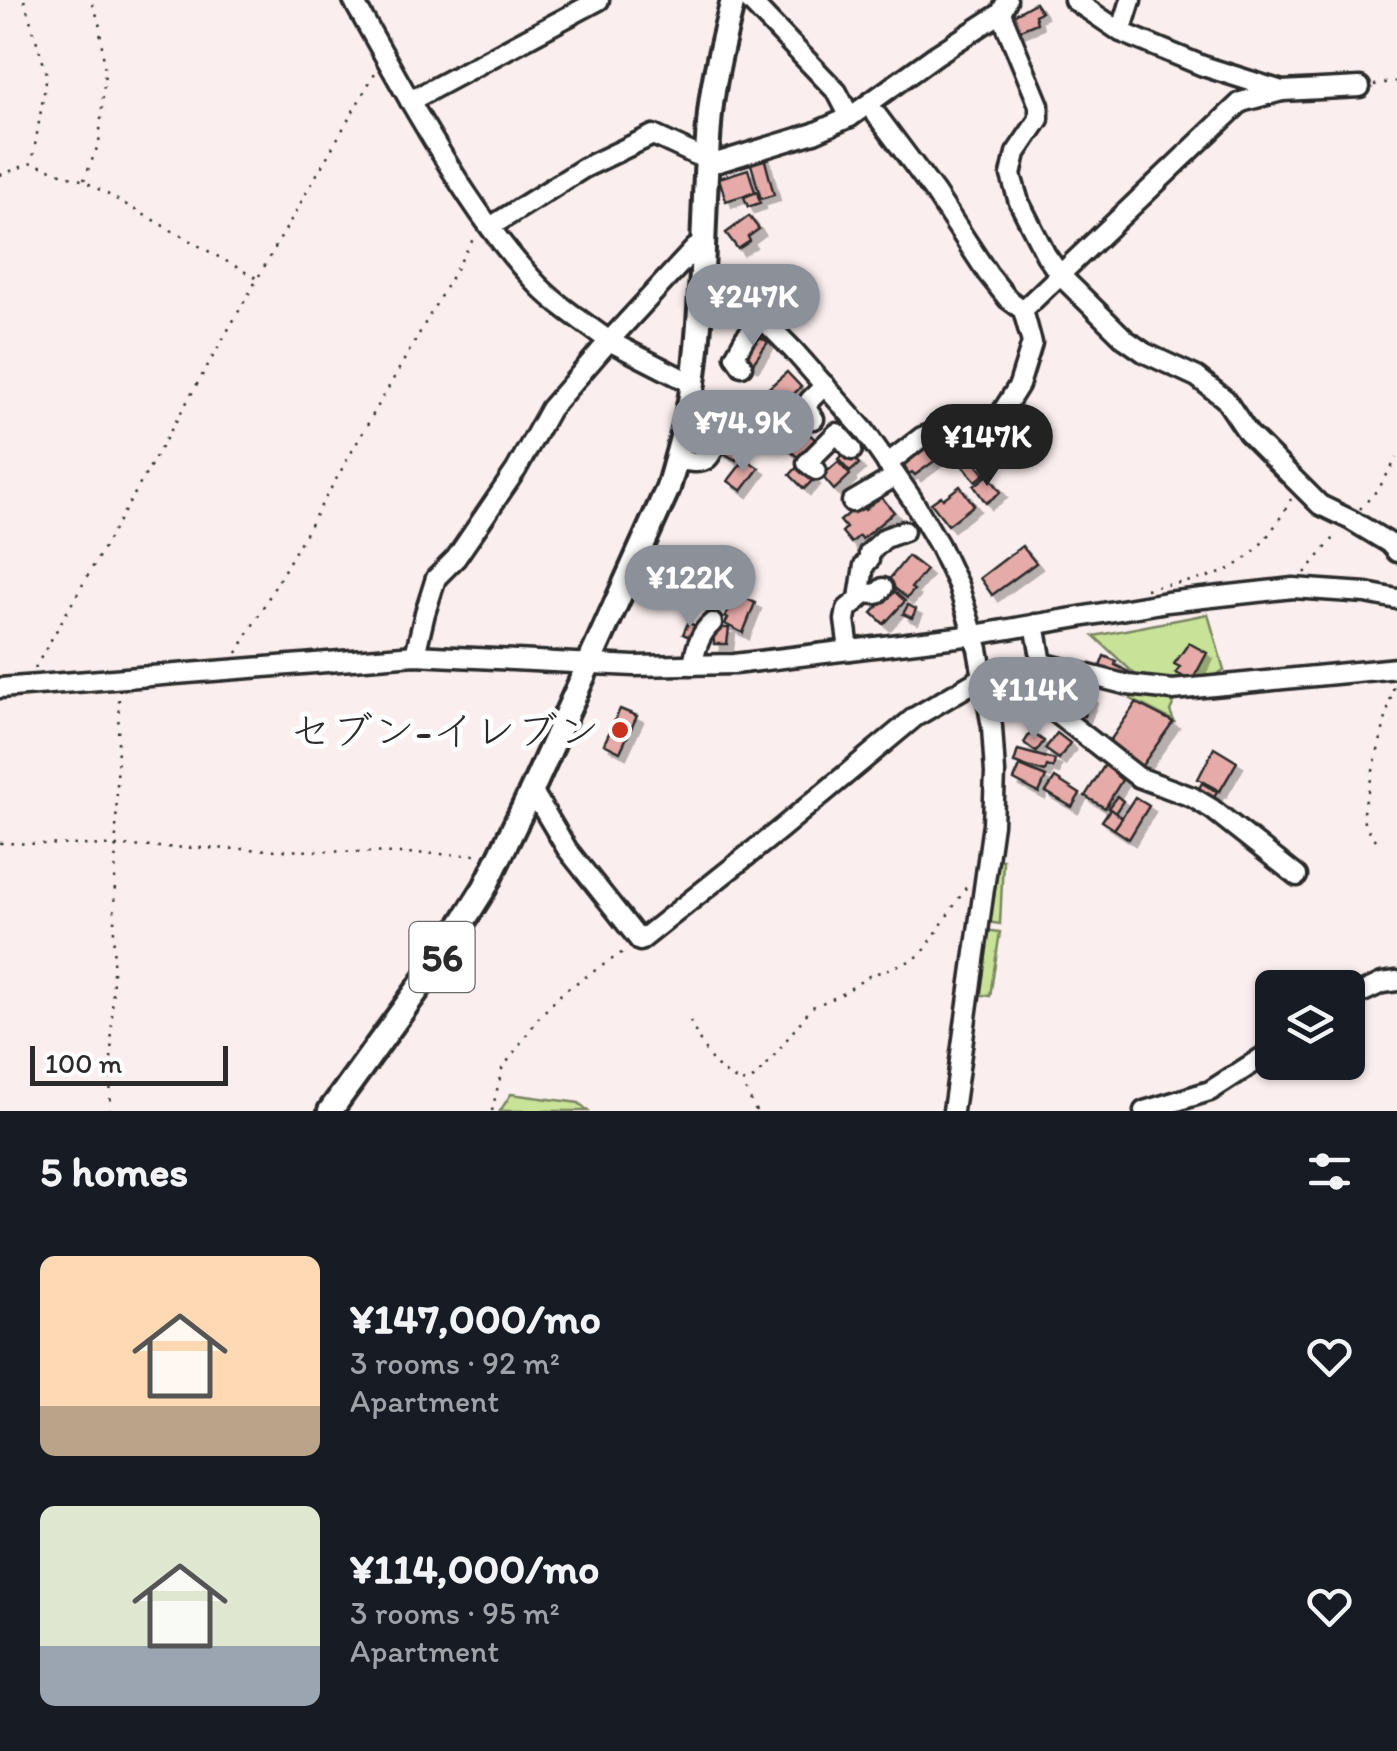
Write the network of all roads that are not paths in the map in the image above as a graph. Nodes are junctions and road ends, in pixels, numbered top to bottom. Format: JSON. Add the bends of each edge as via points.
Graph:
{"nodes":[{"id":1,"x":353,"y":0,"type":"edge"},
{"id":2,"x":599,"y":0,"type":"edge"},
{"id":3,"x":733,"y":0,"type":"edge"},
{"id":4,"x":749,"y":0,"type":"edge"},
{"id":5,"x":1074,"y":0,"type":"edge"},
{"id":6,"x":1131,"y":0,"type":"edge"},
{"id":7,"x":1004,"y":6,"type":"edge"},
{"id":8,"x":1122,"y":32,"type":"junction"},
{"id":9,"x":1360,"y":87,"type":"road end"},
{"id":10,"x":1282,"y":90,"type":"junction"},
{"id":11,"x":410,"y":101,"type":"junction"},
{"id":12,"x":870,"y":106,"type":"junction"},
{"id":13,"x":850,"y":118,"type":"junction"},
{"id":14,"x":706,"y":160,"type":"junction"},
{"id":15,"x":487,"y":224,"type":"junction"},
{"id":16,"x":704,"y":247,"type":"junction"},
{"id":17,"x":1060,"y":275,"type":"junction"},
{"id":18,"x":702,"y":276,"type":"junction"},
{"id":19,"x":1023,"y":310,"type":"junction"},
{"id":20,"x":762,"y":317,"type":"junction"},
{"id":21,"x":609,"y":341,"type":"junction"},
{"id":22,"x":742,"y":366,"type":"dead end"},
{"id":23,"x":693,"y":384,"type":"junction"},
{"id":24,"x":825,"y":385,"type":"junction"},
{"id":25,"x":854,"y":418,"type":"junction"},
{"id":26,"x":686,"y":419,"type":"junction"},
{"id":27,"x":814,"y":419,"type":"dead end"},
{"id":28,"x":739,"y":429,"type":"dead end"},
{"id":29,"x":837,"y":433,"type":"junction"},
{"id":30,"x":718,"y":435,"type":"junction"},
{"id":31,"x":852,"y":450,"type":"dead end"},
{"id":32,"x":676,"y":460,"type":"junction"},
{"id":33,"x":816,"y":470,"type":"dead end"},
{"id":34,"x":891,"y":470,"type":"junction"},
{"id":35,"x":852,"y":502,"type":"dead end"},
{"id":36,"x":904,"y":530,"type":"dead end"},
{"id":37,"x":1397,"y":552,"type":"edge"},
{"id":38,"x":883,"y":588,"type":"dead end"},
{"id":39,"x":860,"y":593,"type":"junction"},
{"id":40,"x":1397,"y":599,"type":"edge"},
{"id":41,"x":712,"y":622,"type":"dead end"},
{"id":42,"x":1036,"y":624,"type":"junction"},
{"id":43,"x":974,"y":635,"type":"junction"},
{"id":44,"x":848,"y":650,"type":"junction"},
{"id":45,"x":415,"y":655,"type":"junction"},
{"id":46,"x":589,"y":664,"type":"junction"},
{"id":47,"x":693,"y":665,"type":"junction"},
{"id":48,"x":1397,"y":668,"type":"edge"},
{"id":49,"x":985,"y":676,"type":"junction"},
{"id":50,"x":0,"y":688,"type":"edge"},
{"id":51,"x":532,"y":790,"type":"junction"},
{"id":52,"x":1297,"y":876,"type":"dead end"},
{"id":53,"x":1397,"y":981,"type":"edge"},
{"id":54,"x":1365,"y":992,"type":"edge"},
{"id":55,"x":1255,"y":1062,"type":"edge"},
{"id":56,"x":330,"y":1111,"type":"edge"},
{"id":57,"x":953,"y":1111,"type":"edge"},
{"id":58,"x":1144,"y":1111,"type":"edge"}],
"edges":[{"from":1,"to":11,"type":"street"},
{"from":2,"to":11,"type":"street"},
{"from":3,"to":14,"type":"main road","number":"56"},
{"from":4,"to":13,"type":"street","via":[[837,92]]},
{"from":5,"to":8,"type":"street"},
{"from":6,"to":8,"type":"street"},
{"from":7,"to":12,"type":"street"},
{"from":7,"to":17,"type":"street","via":[[1039,105],[1039,119],[1016,154],[1012,175],[1019,202]]},
{"from":8,"to":10,"type":"street"},
{"from":9,"to":10,"type":"street"},
{"from":10,"to":17,"type":"street","via":[[1241,102]]},
{"from":11,"to":15,"type":"street"},
{"from":12,"to":13,"type":"street"},
{"from":12,"to":19,"type":"street","via":[[988,274]]},
{"from":13,"to":14,"type":"street","via":[[719,162]]},
{"from":14,"to":15,"type":"street","via":[[653,135]]},
{"from":14,"to":16,"type":"main road","number":"56"},
{"from":15,"to":21,"type":"street","via":[[537,286]]},
{"from":16,"to":18,"type":"main road","number":"56"},
{"from":16,"to":21,"type":"street","via":[[695,248]]},
{"from":17,"to":19,"type":"street"},
{"from":17,"to":37,"type":"street","via":[[1124,339],[1225,399],[1248,433],[1320,505]]},
{"from":18,"to":20,"type":"street","via":[[726,282]]},
{"from":18,"to":23,"type":"main road","number":"56"},
{"from":19,"to":34,"type":"street","via":[[1032,343],[1019,385],[985,439],[973,450],[944,429],[922,437]]},
{"from":20,"to":22,"type":"street","via":[[735,356]]},
{"from":20,"to":24,"type":"street"},
{"from":21,"to":23,"type":"street"},
{"from":21,"to":45,"type":"street","via":[[550,409],[516,470],[436,578]]},
{"from":23,"to":26,"type":"main road","number":"56"},
{"from":24,"to":25,"type":"street"},
{"from":24,"to":27,"type":"street","via":[[807,404]]},
{"from":25,"to":29,"type":"street"},
{"from":25,"to":34,"type":"street"},
{"from":26,"to":30,"type":"street"},
{"from":26,"to":32,"type":"main road","number":"56"},
{"from":28,"to":30,"type":"street"},
{"from":29,"to":31,"type":"street"},
{"from":29,"to":33,"type":"street","via":[[807,463]]},
{"from":30,"to":32,"type":"street","via":[[704,462]]},
{"from":32,"to":46,"type":"main road","number":"56"},
{"from":34,"to":35,"type":"street"},
{"from":34,"to":43,"type":"street","via":[[958,584]]},
{"from":36,"to":39,"type":"street","via":[[869,553]]},
{"from":38,"to":39,"type":"street"},
{"from":39,"to":44,"type":"street","via":[[847,609]]},
{"from":40,"to":42,"type":"street","via":[[1293,588]]},
{"from":41,"to":47,"type":"street"},
{"from":42,"to":43,"type":"street"},
{"from":42,"to":48,"type":"street","via":[[1042,662],[1128,686],[1173,690]]},
{"from":43,"to":44,"type":"street"},
{"from":43,"to":49,"type":"street"},
{"from":44,"to":47,"type":"street"},
{"from":45,"to":46,"type":"street"},
{"from":45,"to":50,"type":"street"},
{"from":46,"to":47,"type":"street"},
{"from":46,"to":51,"type":"main road","number":"56"},
{"from":49,"to":51,"type":"street","via":[[915,717],[640,941],[567,849]]},
{"from":49,"to":52,"type":"street","via":[[1027,690],[1138,777],[1202,803]]},
{"from":49,"to":57,"type":"street","via":[[995,773],[992,824]]},
{"from":51,"to":56,"type":"main road","number":"56","via":[[486,887]]},
{"from":53,"to":54,"type":"street"},
{"from":55,"to":58,"type":"street","via":[[1210,1090]]}]}
